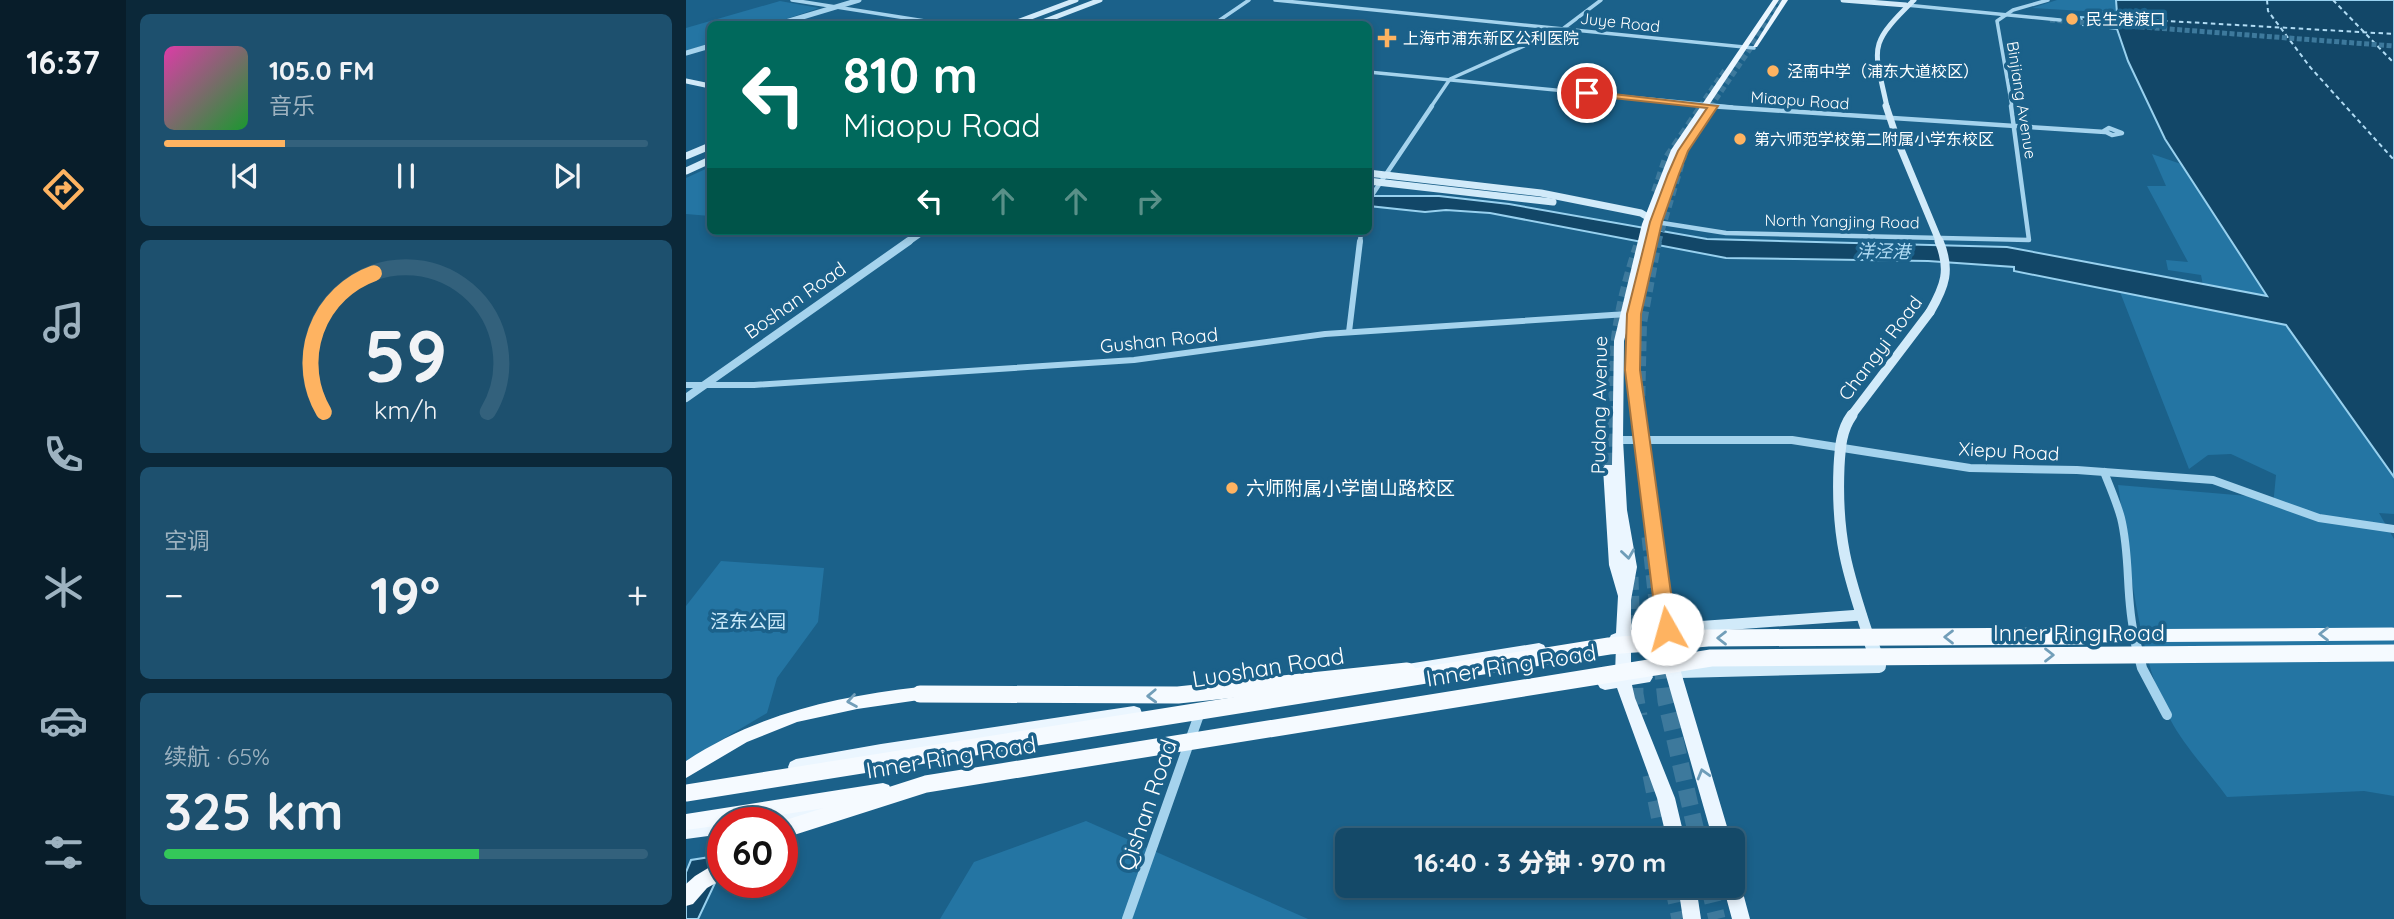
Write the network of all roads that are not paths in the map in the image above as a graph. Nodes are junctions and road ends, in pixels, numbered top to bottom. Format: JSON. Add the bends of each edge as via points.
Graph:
{"nodes":[{"id":1,"x":792,"y":0,"type":"edge"},
{"id":2,"x":859,"y":0,"type":"edge"},
{"id":3,"x":1076,"y":0,"type":"edge"},
{"id":4,"x":1100,"y":0,"type":"edge"},
{"id":5,"x":1250,"y":0,"type":"edge"},
{"id":6,"x":1275,"y":0,"type":"edge"},
{"id":7,"x":1601,"y":0,"type":"edge"},
{"id":8,"x":1776,"y":0,"type":"edge"},
{"id":9,"x":1786,"y":0,"type":"edge"},
{"id":10,"x":1843,"y":0,"type":"edge"},
{"id":11,"x":1863,"y":0,"type":"edge"},
{"id":12,"x":1914,"y":0,"type":"edge"},
{"id":13,"x":2048,"y":0,"type":"edge"},
{"id":14,"x":1906,"y":5,"type":"junction"},
{"id":15,"x":836,"y":7,"type":"junction"},
{"id":16,"x":2003,"y":15,"type":"junction"},
{"id":17,"x":2060,"y":20,"type":"tunnel mouth"},
{"id":18,"x":789,"y":21,"type":"edge"},
{"id":19,"x":923,"y":21,"type":"edge"},
{"id":20,"x":1020,"y":21,"type":"edge"},
{"id":21,"x":1045,"y":21,"type":"edge"},
{"id":22,"x":1218,"y":21,"type":"edge"},
{"id":23,"x":1564,"y":28,"type":"junction"},
{"id":24,"x":707,"y":47,"type":"edge"},
{"id":25,"x":1750,"y":48,"type":"junction"},
{"id":26,"x":686,"y":53,"type":"edge"},
{"id":27,"x":1372,"y":72,"type":"edge"},
{"id":28,"x":1450,"y":79,"type":"junction"},
{"id":29,"x":688,"y":80,"type":"edge"},
{"id":30,"x":707,"y":85,"type":"edge"},
{"id":31,"x":1709,"y":106,"type":"junction"},
{"id":32,"x":1890,"y":118,"type":"junction"},
{"id":33,"x":2015,"y":126,"type":"junction"},
{"id":34,"x":2105,"y":132,"type":"dead end"},
{"id":35,"x":707,"y":147,"type":"edge"},
{"id":36,"x":686,"y":156,"type":"edge"},
{"id":37,"x":707,"y":161,"type":"edge"},
{"id":38,"x":690,"y":169,"type":"edge"},
{"id":39,"x":1372,"y":175,"type":"edge"},
{"id":40,"x":1381,"y":178,"type":"junction"},
{"id":41,"x":1372,"y":180,"type":"edge"},
{"id":42,"x":1372,"y":194,"type":"edge"},
{"id":43,"x":1651,"y":222,"type":"junction"},
{"id":44,"x":918,"y":235,"type":"edge"},
{"id":45,"x":1361,"y":235,"type":"edge"},
{"id":46,"x":2029,"y":240,"type":"joint"},
{"id":47,"x":1644,"y":249,"type":"joint"},
{"id":48,"x":1628,"y":314,"type":"junction"},
{"id":49,"x":1349,"y":332,"type":"junction"},
{"id":50,"x":686,"y":385,"type":"edge"},
{"id":51,"x":704,"y":386,"type":"junction"},
{"id":52,"x":686,"y":398,"type":"edge"},
{"id":53,"x":1640,"y":438,"type":"junction"},
{"id":54,"x":1617,"y":440,"type":"junction"},
{"id":55,"x":1840,"y":447,"type":"junction"},
{"id":56,"x":1609,"y":468,"type":"tunnel mouth"},
{"id":57,"x":2104,"y":472,"type":"junction"},
{"id":58,"x":2394,"y":529,"type":"edge"},
{"id":59,"x":1624,"y":600,"type":"junction"},
{"id":60,"x":1861,"y":615,"type":"junction"},
{"id":61,"x":1667,"y":629,"type":"junction"},
{"id":62,"x":2394,"y":634,"type":"edge"},
{"id":63,"x":1616,"y":641,"type":"junction"},
{"id":64,"x":2394,"y":653,"type":"edge"},
{"id":65,"x":1673,"y":672,"type":"junction"},
{"id":66,"x":1623,"y":681,"type":"junction"},
{"id":67,"x":1203,"y":703,"type":"junction"},
{"id":68,"x":2167,"y":715,"type":"dead end"},
{"id":69,"x":1188,"y":749,"type":"junction"},
{"id":70,"x":686,"y":770,"type":"edge"},
{"id":71,"x":926,"y":784,"type":"junction"},
{"id":72,"x":686,"y":785,"type":"edge"},
{"id":73,"x":686,"y":793,"type":"edge"},
{"id":74,"x":798,"y":813,"type":"edge"},
{"id":75,"x":686,"y":822,"type":"edge"},
{"id":76,"x":798,"y":825,"type":"edge"},
{"id":77,"x":707,"y":828,"type":"edge"},
{"id":78,"x":1673,"y":828,"type":"edge"},
{"id":79,"x":1718,"y":828,"type":"edge"},
{"id":80,"x":686,"y":831,"type":"edge"},
{"id":81,"x":707,"y":878,"type":"edge"},
{"id":82,"x":686,"y":897,"type":"edge"},
{"id":83,"x":1689,"y":898,"type":"edge"},
{"id":84,"x":1735,"y":898,"type":"edge"},
{"id":85,"x":1127,"y":919,"type":"edge"},
{"id":86,"x":1692,"y":919,"type":"edge"},
{"id":87,"x":1741,"y":919,"type":"edge"}],
"edges":[{"from":1,"to":15,"type":"street"},
{"from":2,"to":15,"type":"street"},
{"from":3,"to":20,"type":"main road"},
{"from":4,"to":21,"type":"main road"},
{"from":5,"to":22,"type":"street"},
{"from":6,"to":23,"type":"street","name":"Juye Road"},
{"from":7,"to":23,"type":"street"},
{"from":8,"to":25,"type":"main road","name":"Pudong Avenue"},
{"from":9,"to":25,"type":"main road","name":"Pudong Avenue"},
{"from":10,"to":14,"type":"main road"},
{"from":11,"to":14,"type":"main road"},
{"from":12,"to":14,"type":"main road","name":"Changyi Road"},
{"from":13,"to":16,"type":"street","name":"Binjiang Avenue"},
{"from":14,"to":16,"type":"street"},
{"from":14,"to":32,"type":"main road","name":"Changyi Road","via":[[1887,26],[1875,50]]},
{"from":15,"to":18,"type":"street"},
{"from":15,"to":19,"type":"street"},
{"from":16,"to":17,"type":"street"},
{"from":16,"to":33,"type":"street","name":"Binjiang Avenue","via":[[1997,21]]},
{"from":23,"to":25,"type":"street","name":"Juye Road"},
{"from":23,"to":28,"type":"street"},
{"from":24,"to":26,"type":"street"},
{"from":25,"to":31,"type":"main road","name":"Pudong Avenue"},
{"from":27,"to":28,"type":"street","name":"Miaopu Road"},
{"from":28,"to":31,"type":"street","name":"Miaopu Road"},
{"from":28,"to":40,"type":"street"},
{"from":29,"to":30,"type":"main road"},
{"from":31,"to":32,"type":"street","name":"Miaopu Road"},
{"from":31,"to":43,"type":"main road","name":"Pudong Avenue","via":[[1675,150]]},
{"from":32,"to":33,"type":"street","name":"Miaopu Road"},
{"from":32,"to":55,"type":"main road","name":"Changyi Road","bridge":true,"via":[[1946,258],[1946,284],[1846,424]]},
{"from":33,"to":34,"type":"street","name":"Miaopu Road"},
{"from":33,"to":46,"type":"street","name":"Binjiang Avenue"},
{"from":35,"to":36,"type":"main road"},
{"from":37,"to":38,"type":"main road"},
{"from":39,"to":40,"type":"main road","name":"North Yangjing Road"},
{"from":40,"to":41,"type":"main road","name":"North Yangjing Road"},
{"from":40,"to":42,"type":"street"},
{"from":40,"to":43,"type":"main road","name":"North Yangjing Road","via":[[1559,203]]},
{"from":43,"to":46,"type":"street","name":"North Yangjing Road","via":[[1726,233]]},
{"from":43,"to":47,"type":"main road","name":"Pudong Avenue"},
{"from":44,"to":51,"type":"street","name":"Boshan Road"},
{"from":45,"to":49,"type":"street"},
{"from":47,"to":48,"type":"main road","name":"Pudong Avenue"},
{"from":48,"to":49,"type":"street","name":"Gushan Road"},
{"from":48,"to":53,"type":"main road","name":"Pudong Avenue"},
{"from":48,"to":54,"type":"main road","name":"Pudong Avenue"},
{"from":49,"to":51,"type":"street","name":"Gushan Road","via":[[1134,360]]},
{"from":50,"to":51,"type":"street","name":"Gushan Road"},
{"from":51,"to":52,"type":"street","name":"Boshan Road"},
{"from":53,"to":54,"type":"street","name":"Xiepu Road"},
{"from":53,"to":55,"type":"street","name":"Xiepu Road","via":[[1791,440]]},
{"from":53,"to":61,"type":"main road","name":"Pudong Avenue"},
{"from":54,"to":59,"type":"main road","name":"Pudong Avenue","one_way":true,"via":[[1630,567]]},
{"from":55,"to":57,"type":"street","name":"Xiepu Road","via":[[1970,468]]},
{"from":55,"to":60,"type":"main road","name":"Changyi Road","via":[[1837,512],[1845,566]]},
{"from":56,"to":59,"type":"main road","via":[[1616,565]]},
{"from":57,"to":58,"type":"street","name":"Xiepu Road","via":[[2203,479],[2319,517]]},
{"from":57,"to":68,"type":"street","via":[[2120,518],[2129,615],[2142,668]]},
{"from":59,"to":63,"type":"main road","name":"Pudong Avenue"},
{"from":60,"to":61,"type":"main road","name":"Luoshan Road"},
{"from":60,"to":65,"type":"main road","name":"Changyi Road","via":[[1879,666]]},
{"from":61,"to":63,"type":"main road","name":"Luoshan Road"},
{"from":61,"to":65,"type":"main road","name":"Pudong Avenue"},
{"from":62,"to":63,"type":"highway","name":"Inner Ring Road","one_way":true,"bridge":true},
{"from":63,"to":66,"type":"main road","name":"Pudong Avenue"},
{"from":63,"to":67,"type":"main road","name":"Luoshan Road"},
{"from":63,"to":70,"type":"highway","one_way":true,"bridge":true,"via":[[1232,692],[920,694],[850,701],[754,730]]},
{"from":63,"to":73,"type":"highway","name":"Inner Ring Road","bridge":true},
{"from":71,"to":64,"type":"highway","name":"Inner Ring Road","one_way":true,"bridge":true,"via":[[1711,658]]},
{"from":65,"to":66,"type":"main road"},
{"from":79,"to":65,"type":"main road","name":"Pudong Avenue","one_way":true},
{"from":66,"to":69,"type":"main road"},
{"from":66,"to":78,"type":"main road","name":"Pudong Avenue"},
{"from":67,"to":69,"type":"street","name":"Qishan Road"},
{"from":67,"to":72,"type":"main road","name":"Luoshan Road"},
{"from":69,"to":74,"type":"main road"},
{"from":69,"to":85,"type":"street","name":"Qishan Road"},
{"from":71,"to":75,"type":"highway","name":"Inner Ring Road","bridge":true},
{"from":71,"to":76,"type":"highway","bridge":true},
{"from":77,"to":80,"type":"main road"},
{"from":81,"to":82,"type":"highway"},
{"from":83,"to":86,"type":"main road"},
{"from":84,"to":87,"type":"main road"}]}
